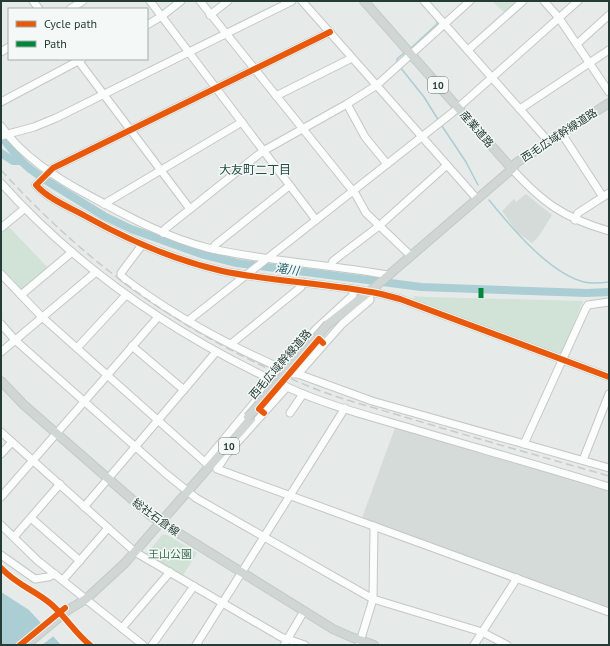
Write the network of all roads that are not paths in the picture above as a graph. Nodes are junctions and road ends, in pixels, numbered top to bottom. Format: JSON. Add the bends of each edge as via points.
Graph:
{"nodes":[{"id":1,"x":83,"y":1,"type":"edge"},
{"id":2,"x":150,"y":1,"type":"edge"},
{"id":3,"x":181,"y":1,"type":"edge"},
{"id":4,"x":200,"y":1,"type":"edge"},
{"id":5,"x":228,"y":1,"type":"edge"},
{"id":6,"x":292,"y":1,"type":"edge"},
{"id":7,"x":302,"y":1,"type":"edge"},
{"id":8,"x":364,"y":1,"type":"edge"},
{"id":9,"x":424,"y":1,"type":"edge"},
{"id":10,"x":470,"y":1,"type":"edge"},
{"id":11,"x":523,"y":1,"type":"edge"},
{"id":12,"x":544,"y":1,"type":"edge"},
{"id":13,"x":578,"y":1,"type":"edge"},
{"id":14,"x":72,"y":8,"type":"edge"},
{"id":15,"x":210,"y":15,"type":"junction"},
{"id":16,"x":609,"y":15,"type":"edge"},
{"id":17,"x":162,"y":16,"type":"junction"},
{"id":18,"x":559,"y":18,"type":"junction"},
{"id":19,"x":148,"y":24,"type":"edge"},
{"id":20,"x":444,"y":24,"type":"junction"},
{"id":21,"x":330,"y":32,"type":"junction"},
{"id":22,"x":225,"y":33,"type":"junction"},
{"id":23,"x":577,"y":44,"type":"junction"},
{"id":24,"x":468,"y":50,"type":"junction"},
{"id":25,"x":609,"y":50,"type":"edge"},
{"id":26,"x":188,"y":51,"type":"junction"},
{"id":27,"x":410,"y":54,"type":"junction"},
{"id":28,"x":352,"y":58,"type":"junction"},
{"id":29,"x":79,"y":60,"type":"edge"},
{"id":30,"x":589,"y":63,"type":"junction"},
{"id":31,"x":254,"y":69,"type":"junction"},
{"id":32,"x":492,"y":78,"type":"junction"},
{"id":33,"x":377,"y":85,"type":"junction"},
{"id":34,"x":216,"y":88,"type":"junction"},
{"id":35,"x":609,"y":92,"type":"edge"},
{"id":36,"x":103,"y":93,"type":"junction"},
{"id":37,"x":276,"y":96,"type":"junction"},
{"id":38,"x":1,"y":102,"type":"edge"},
{"id":39,"x":609,"y":102,"type":"edge"},
{"id":40,"x":347,"y":104,"type":"junction"},
{"id":41,"x":609,"y":107,"type":"edge"},
{"id":42,"x":458,"y":108,"type":"junction"},
{"id":43,"x":520,"y":109,"type":"junction"},
{"id":44,"x":242,"y":122,"type":"junction"},
{"id":45,"x":1,"y":126,"type":"edge"},
{"id":46,"x":302,"y":129,"type":"junction"},
{"id":47,"x":130,"y":130,"type":"junction"},
{"id":48,"x":5,"y":135,"type":"edge"},
{"id":49,"x":422,"y":136,"type":"junction"},
{"id":50,"x":564,"y":137,"type":"junction"},
{"id":51,"x":549,"y":142,"type":"junction"},
{"id":52,"x":263,"y":151,"type":"junction"},
{"id":53,"x":387,"y":164,"type":"junction"},
{"id":54,"x":447,"y":165,"type":"junction"},
{"id":55,"x":512,"y":169,"type":"junction"},
{"id":56,"x":160,"y":170,"type":"junction"},
{"id":57,"x":48,"y":172,"type":"junction"},
{"id":58,"x":1,"y":183,"type":"edge"},
{"id":59,"x":289,"y":186,"type":"junction"},
{"id":60,"x":353,"y":191,"type":"junction"},
{"id":61,"x":606,"y":195,"type":"edge"},
{"id":62,"x":477,"y":199,"type":"junction"},
{"id":63,"x":104,"y":204,"type":"junction"},
{"id":64,"x":24,"y":209,"type":"junction"},
{"id":65,"x":190,"y":209,"type":"junction"},
{"id":66,"x":316,"y":220,"type":"junction"},
{"id":67,"x":575,"y":220,"type":"junction"},
{"id":68,"x":379,"y":226,"type":"junction"},
{"id":69,"x":1,"y":228,"type":"edge"},
{"id":70,"x":609,"y":231,"type":"edge"},
{"id":71,"x":163,"y":233,"type":"junction"},
{"id":72,"x":142,"y":245,"type":"junction"},
{"id":73,"x":213,"y":249,"type":"junction"},
{"id":74,"x":72,"y":252,"type":"junction"},
{"id":75,"x":410,"y":255,"type":"junction"},
{"id":76,"x":268,"y":258,"type":"junction"},
{"id":77,"x":332,"y":266,"type":"junction"},
{"id":78,"x":96,"y":272,"type":"junction"},
{"id":79,"x":1,"y":274,"type":"edge"},
{"id":80,"x":248,"y":274,"type":"junction"},
{"id":81,"x":387,"y":276,"type":"junction"},
{"id":82,"x":303,"y":282,"type":"junction"},
{"id":83,"x":353,"y":289,"type":"junction"},
{"id":84,"x":371,"y":290,"type":"junction"},
{"id":85,"x":21,"y":295,"type":"junction"},
{"id":86,"x":126,"y":295,"type":"junction"},
{"id":87,"x":609,"y":302,"type":"edge"},
{"id":88,"x":42,"y":317,"type":"junction"},
{"id":89,"x":158,"y":317,"type":"junction"},
{"id":90,"x":189,"y":320,"type":"junction"},
{"id":91,"x":1,"y":324,"type":"edge"},
{"id":92,"x":15,"y":340,"type":"junction"},
{"id":93,"x":231,"y":344,"type":"junction"},
{"id":94,"x":132,"y":346,"type":"junction"},
{"id":95,"x":77,"y":348,"type":"junction"},
{"id":96,"x":1,"y":352,"type":"edge"},
{"id":97,"x":216,"y":352,"type":"junction"},
{"id":98,"x":562,"y":359,"type":"junction"},
{"id":99,"x":282,"y":369,"type":"junction"},
{"id":100,"x":106,"y":374,"type":"junction"},
{"id":101,"x":298,"y":374,"type":"junction"},
{"id":102,"x":609,"y":376,"type":"edge"},
{"id":103,"x":274,"y":380,"type":"junction"},
{"id":104,"x":1,"y":381,"type":"edge"},
{"id":105,"x":287,"y":387,"type":"junction"},
{"id":106,"x":184,"y":390,"type":"junction"},
{"id":107,"x":303,"y":394,"type":"junction"},
{"id":108,"x":609,"y":394,"type":"edge"},
{"id":109,"x":83,"y":400,"type":"junction"},
{"id":110,"x":345,"y":408,"type":"junction"},
{"id":111,"x":290,"y":412,"type":"dead end"},
{"id":112,"x":250,"y":418,"type":"junction"},
{"id":113,"x":158,"y":420,"type":"junction"},
{"id":114,"x":1,"y":432,"type":"edge"},
{"id":115,"x":56,"y":433,"type":"junction"},
{"id":116,"x":12,"y":442,"type":"junction"},
{"id":117,"x":524,"y":444,"type":"junction"},
{"id":118,"x":135,"y":447,"type":"junction"},
{"id":119,"x":1,"y":454,"type":"edge"},
{"id":120,"x":32,"y":460,"type":"junction"},
{"id":121,"x":583,"y":460,"type":"junction"},
{"id":122,"x":206,"y":463,"type":"junction"},
{"id":123,"x":609,"y":468,"type":"edge"},
{"id":124,"x":205,"y":473,"type":"junction"},
{"id":125,"x":108,"y":479,"type":"junction"},
{"id":126,"x":60,"y":484,"type":"junction"},
{"id":127,"x":609,"y":487,"type":"edge"},
{"id":128,"x":188,"y":493,"type":"junction"},
{"id":129,"x":289,"y":495,"type":"junction"},
{"id":130,"x":1,"y":497,"type":"edge"},
{"id":131,"x":84,"y":507,"type":"junction"},
{"id":132,"x":31,"y":518,"type":"junction"},
{"id":133,"x":162,"y":523,"type":"junction"},
{"id":134,"x":1,"y":525,"type":"edge"},
{"id":135,"x":374,"y":526,"type":"junction"},
{"id":136,"x":108,"y":528,"type":"junction"},
{"id":137,"x":264,"y":536,"type":"junction"},
{"id":138,"x":14,"y":537,"type":"junction"},
{"id":139,"x":136,"y":552,"type":"junction"},
{"id":140,"x":1,"y":555,"type":"edge"},
{"id":141,"x":80,"y":561,"type":"junction"},
{"id":142,"x":170,"y":572,"type":"junction"},
{"id":143,"x":241,"y":572,"type":"junction"},
{"id":144,"x":55,"y":574,"type":"junction"},
{"id":145,"x":516,"y":578,"type":"junction"},
{"id":146,"x":63,"y":580,"type":"junction"},
{"id":147,"x":194,"y":586,"type":"junction"},
{"id":148,"x":86,"y":599,"type":"junction"},
{"id":149,"x":373,"y":599,"type":"junction"},
{"id":150,"x":222,"y":602,"type":"junction"},
{"id":151,"x":304,"y":611,"type":"junction"},
{"id":152,"x":70,"y":612,"type":"junction"},
{"id":153,"x":609,"y":612,"type":"edge"},
{"id":154,"x":122,"y":628,"type":"junction"},
{"id":155,"x":482,"y":632,"type":"junction"},
{"id":156,"x":285,"y":642,"type":"edge"},
{"id":157,"x":360,"y":643,"type":"edge"},
{"id":158,"x":26,"y":645,"type":"edge"},
{"id":159,"x":34,"y":645,"type":"edge"},
{"id":160,"x":143,"y":645,"type":"edge"},
{"id":161,"x":152,"y":645,"type":"edge"},
{"id":162,"x":196,"y":645,"type":"edge"},
{"id":163,"x":305,"y":645,"type":"edge"},
{"id":164,"x":374,"y":645,"type":"edge"},
{"id":165,"x":474,"y":645,"type":"edge"},
{"id":166,"x":507,"y":645,"type":"edge"}],
"edges":[{"from":1,"to":14,"type":"street"},
{"from":2,"to":17,"type":"street"},
{"from":3,"to":17,"type":"street"},
{"from":4,"to":15,"type":"street"},
{"from":5,"to":15,"type":"street"},
{"from":6,"to":22,"type":"street"},
{"from":7,"to":21,"type":"street"},
{"from":8,"to":27,"type":"main road","name":"産業道路","number":"10"},
{"from":9,"to":20,"type":"street"},
{"from":10,"to":20,"type":"street"},
{"from":11,"to":24,"type":"street"},
{"from":12,"to":18,"type":"street"},
{"from":13,"to":18,"type":"street"},
{"from":15,"to":22,"type":"street"},
{"from":16,"to":23,"type":"street"},
{"from":17,"to":19,"type":"street"},
{"from":17,"to":26,"type":"street"},
{"from":18,"to":23,"type":"street"},
{"from":18,"to":32,"type":"street"},
{"from":20,"to":24,"type":"street"},
{"from":20,"to":27,"type":"street"},
{"from":21,"to":28,"type":"street"},
{"from":21,"to":31,"type":"street"},
{"from":22,"to":26,"type":"street"},
{"from":22,"to":31,"type":"street"},
{"from":23,"to":30,"type":"street"},
{"from":24,"to":32,"type":"street"},
{"from":25,"to":30,"type":"street"},
{"from":26,"to":34,"type":"street"},
{"from":26,"to":36,"type":"street"},
{"from":27,"to":33,"type":"street"},
{"from":27,"to":42,"type":"main road","name":"産業道路","number":"10"},
{"from":28,"to":33,"type":"street"},
{"from":28,"to":37,"type":"street"},
{"from":29,"to":36,"type":"street"},
{"from":29,"to":38,"type":"street"},
{"from":30,"to":35,"type":"street"},
{"from":30,"to":43,"type":"street"},
{"from":31,"to":34,"type":"street"},
{"from":31,"to":37,"type":"street"},
{"from":32,"to":42,"type":"street"},
{"from":32,"to":43,"type":"street"},
{"from":33,"to":40,"type":"street"},
{"from":33,"to":49,"type":"street"},
{"from":34,"to":44,"type":"street"},
{"from":34,"to":47,"type":"street"},
{"from":36,"to":47,"type":"street"},
{"from":36,"to":48,"type":"street","via":[[56,118]]},
{"from":37,"to":46,"type":"street"},
{"from":39,"to":51,"type":"main road","name":"西毛広域幹線道路"},
{"from":40,"to":46,"type":"street"},
{"from":40,"to":53,"type":"street","via":[[365,137]]},
{"from":41,"to":50,"type":"main road","name":"西毛広域幹線道路"},
{"from":42,"to":49,"type":"street"},
{"from":42,"to":55,"type":"main road","name":"産業道路","number":"10"},
{"from":43,"to":51,"type":"street"},
{"from":44,"to":52,"type":"street"},
{"from":44,"to":56,"type":"street"},
{"from":45,"to":48,"type":"street"},
{"from":46,"to":52,"type":"street"},
{"from":46,"to":60,"type":"street"},
{"from":47,"to":56,"type":"street"},
{"from":47,"to":57,"type":"street"},
{"from":48,"to":57,"type":"street"},
{"from":49,"to":53,"type":"street"},
{"from":49,"to":54,"type":"street"},
{"from":50,"to":55,"type":"main road","name":"西毛広域幹線道路"},
{"from":50,"to":61,"type":"street"},
{"from":51,"to":55,"type":"main road","name":"西毛広域幹線道路","via":[[516,163]]},
{"from":52,"to":59,"type":"street"},
{"from":52,"to":65,"type":"street"},
{"from":53,"to":60,"type":"street"},
{"from":54,"to":62,"type":"street"},
{"from":54,"to":68,"type":"street"},
{"from":55,"to":62,"type":"main road","name":"西毛広域幹線道路","number":"10"},
{"from":55,"to":67,"type":"street","name":"産業道路","via":[[540,198]]},
{"from":56,"to":63,"type":"street"},
{"from":56,"to":65,"type":"street"},
{"from":57,"to":63,"type":"street"},
{"from":57,"to":72,"type":"street","via":[[36,183],[38,188]]},
{"from":58,"to":64,"type":"street"},
{"from":59,"to":66,"type":"street"},
{"from":59,"to":73,"type":"street"},
{"from":60,"to":66,"type":"street"},
{"from":60,"to":68,"type":"street","via":[[365,211]]},
{"from":61,"to":67,"type":"street","via":[[578,213]]},
{"from":62,"to":75,"type":"main road","name":"西毛広域幹線道路","number":"10"},
{"from":63,"to":71,"type":"street"},
{"from":64,"to":69,"type":"street"},
{"from":64,"to":74,"type":"street"},
{"from":65,"to":71,"type":"street"},
{"from":66,"to":76,"type":"street"},
{"from":67,"to":70,"type":"street","name":"産業道路"},
{"from":68,"to":75,"type":"street"},
{"from":68,"to":77,"type":"street","via":[[334,261]]},
{"from":71,"to":73,"type":"street"},
{"from":72,"to":80,"type":"street","via":[[199,265]]},
{"from":72,"to":90,"type":"street","via":[[121,272],[121,276]]},
{"from":73,"to":76,"type":"street"},
{"from":74,"to":78,"type":"street"},
{"from":74,"to":85,"type":"street"},
{"from":75,"to":81,"type":"main road","name":"西毛広域幹線道路","number":"10"},
{"from":76,"to":77,"type":"street"},
{"from":76,"to":80,"type":"street"},
{"from":77,"to":81,"type":"street"},
{"from":78,"to":86,"type":"street"},
{"from":78,"to":88,"type":"street"},
{"from":79,"to":85,"type":"street"},
{"from":80,"to":82,"type":"street"},
{"from":80,"to":90,"type":"street"},
{"from":81,"to":84,"type":"main road","name":"西毛広域幹線道路","number":"10"},
{"from":82,"to":83,"type":"street"},
{"from":82,"to":93,"type":"street","via":[[301,287]]},
{"from":83,"to":84,"type":"street"},
{"from":83,"to":99,"type":"street","via":[[353,295],[316,329]]},
{"from":84,"to":98,"type":"street"},
{"from":84,"to":101,"type":"street","via":[[370,300],[327,340]]},
{"from":84,"to":112,"type":"main road","name":"西毛広域幹線道路","number":"10","bridge":true,"via":[[346,308]]},
{"from":85,"to":88,"type":"street"},
{"from":86,"to":89,"type":"street"},
{"from":86,"to":95,"type":"street"},
{"from":87,"to":98,"type":"street","via":[[588,305]]},
{"from":88,"to":92,"type":"street"},
{"from":88,"to":95,"type":"street"},
{"from":89,"to":94,"type":"street"},
{"from":89,"to":97,"type":"street"},
{"from":90,"to":93,"type":"street"},
{"from":91,"to":92,"type":"street"},
{"from":92,"to":96,"type":"street"},
{"from":92,"to":109,"type":"street"},
{"from":93,"to":99,"type":"street"},
{"from":94,"to":100,"type":"street"},
{"from":94,"to":106,"type":"street"},
{"from":95,"to":100,"type":"street"},
{"from":97,"to":103,"type":"street"},
{"from":97,"to":106,"type":"street"},
{"from":98,"to":102,"type":"street"},
{"from":98,"to":117,"type":"street"},
{"from":99,"to":101,"type":"street"},
{"from":100,"to":109,"type":"street"},
{"from":100,"to":113,"type":"street"},
{"from":101,"to":117,"type":"street","via":[[372,401]]},
{"from":103,"to":105,"type":"street"},
{"from":103,"to":122,"type":"street"},
{"from":104,"to":115,"type":"main road","name":"総社石倉線"},
{"from":105,"to":107,"type":"street"},
{"from":105,"to":129,"type":"street","via":[[226,455],[217,469]]},
{"from":106,"to":113,"type":"street"},
{"from":107,"to":110,"type":"street"},
{"from":107,"to":111,"type":"street"},
{"from":108,"to":121,"type":"street"},
{"from":109,"to":115,"type":"street"},
{"from":109,"to":118,"type":"street"},
{"from":110,"to":127,"type":"street"},
{"from":110,"to":129,"type":"street"},
{"from":112,"to":122,"type":"main road","name":"西毛広域幹線道路","number":"10"},
{"from":112,"to":124,"type":"main road","name":"西毛広域幹線道路","number":"10"},
{"from":113,"to":118,"type":"street"},
{"from":113,"to":122,"type":"street"},
{"from":114,"to":116,"type":"street"},
{"from":115,"to":120,"type":"street"},
{"from":115,"to":125,"type":"main road","name":"総社石倉線"},
{"from":116,"to":119,"type":"street"},
{"from":116,"to":120,"type":"street"},
{"from":117,"to":121,"type":"street"},
{"from":118,"to":125,"type":"street"},
{"from":118,"to":128,"type":"street"},
{"from":120,"to":126,"type":"street"},
{"from":120,"to":130,"type":"street"},
{"from":121,"to":123,"type":"street"},
{"from":122,"to":124,"type":"main road","name":"西毛広域幹線道路","number":"10"},
{"from":124,"to":128,"type":"main road","name":"西毛広域幹線道路","number":"10"},
{"from":125,"to":131,"type":"street"},
{"from":125,"to":133,"type":"main road","name":"総社石倉線"},
{"from":126,"to":131,"type":"street"},
{"from":126,"to":132,"type":"street"},
{"from":128,"to":133,"type":"main road","name":"西毛広域幹線道路","number":"10"},
{"from":128,"to":137,"type":"street"},
{"from":129,"to":135,"type":"street"},
{"from":129,"to":137,"type":"street"},
{"from":131,"to":136,"type":"street"},
{"from":132,"to":138,"type":"street"},
{"from":132,"to":141,"type":"street"},
{"from":133,"to":139,"type":"main road","name":"西毛広域幹線道路","number":"10"},
{"from":133,"to":143,"type":"main road","name":"総社石倉線"},
{"from":134,"to":138,"type":"street"},
{"from":135,"to":145,"type":"street"},
{"from":135,"to":149,"type":"street"},
{"from":136,"to":139,"type":"street"},
{"from":136,"to":141,"type":"street"},
{"from":137,"to":143,"type":"street"},
{"from":137,"to":149,"type":"street"},
{"from":138,"to":144,"type":"street"},
{"from":139,"to":142,"type":"street"},
{"from":139,"to":148,"type":"main road","name":"西毛広域幹線道路","number":"10"},
{"from":140,"to":144,"type":"street","via":[[35,579]]},
{"from":141,"to":146,"type":"street"},
{"from":142,"to":147,"type":"street"},
{"from":142,"to":154,"type":"street"},
{"from":143,"to":150,"type":"street"},
{"from":143,"to":151,"type":"main road","name":"総社石倉線"},
{"from":144,"to":146,"type":"street"},
{"from":145,"to":153,"type":"street"},
{"from":145,"to":155,"type":"street"},
{"from":146,"to":148,"type":"street"},
{"from":147,"to":150,"type":"street"},
{"from":147,"to":161,"type":"street"},
{"from":148,"to":152,"type":"main road","name":"西毛広域幹線道路","number":"10"},
{"from":148,"to":154,"type":"street"},
{"from":149,"to":155,"type":"street"},
{"from":149,"to":157,"type":"street"},
{"from":150,"to":156,"type":"street"},
{"from":150,"to":162,"type":"street"},
{"from":151,"to":156,"type":"street"},
{"from":151,"to":157,"type":"main road","name":"総社石倉線"},
{"from":152,"to":158,"type":"main road","name":"西毛広域幹線道路","number":"10"},
{"from":152,"to":159,"type":"main road","name":"西毛広域幹線道路","number":"10"},
{"from":154,"to":160,"type":"street"},
{"from":155,"to":165,"type":"street"},
{"from":155,"to":166,"type":"street"},
{"from":156,"to":163,"type":"street"},
{"from":157,"to":164,"type":"main road","name":"総社石倉線"}]}
